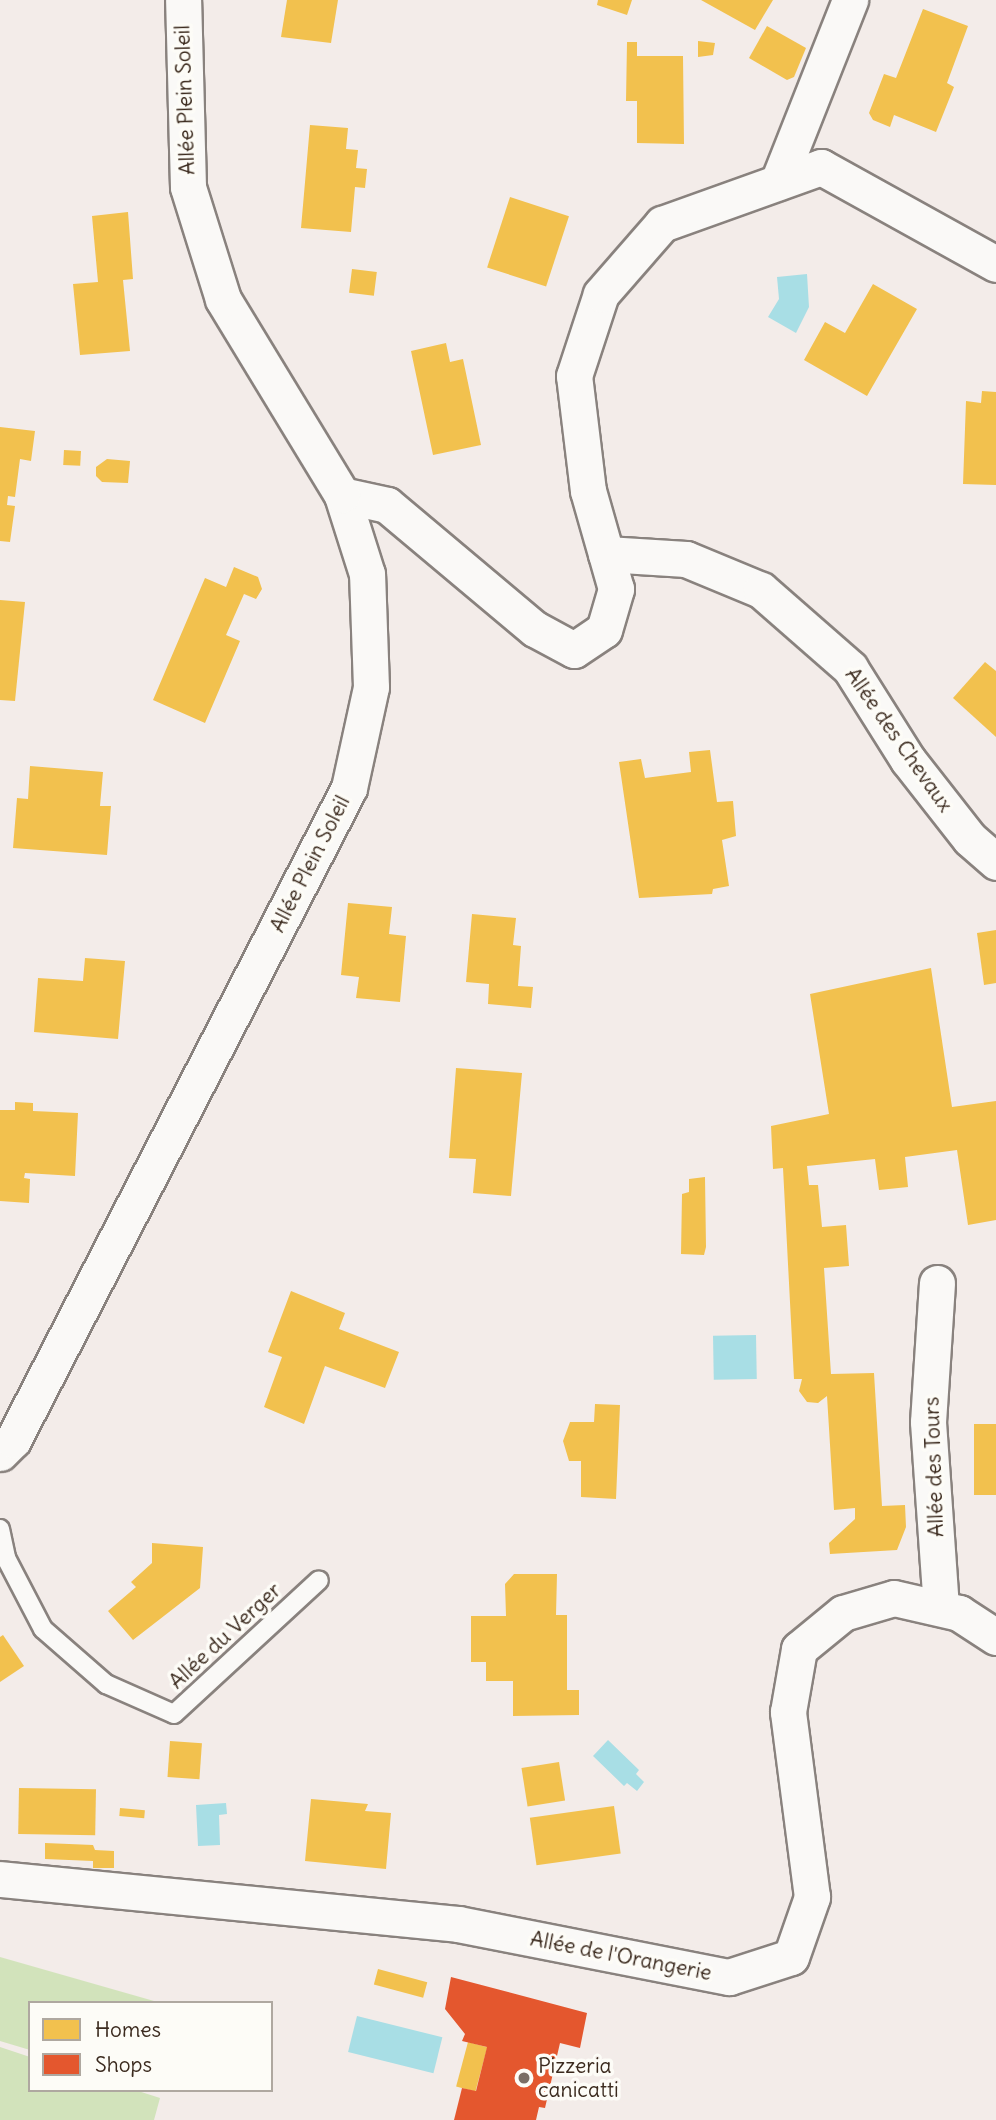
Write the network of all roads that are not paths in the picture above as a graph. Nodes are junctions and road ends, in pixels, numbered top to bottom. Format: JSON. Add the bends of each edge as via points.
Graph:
{"nodes":[{"id":1,"x":183,"y":0,"type":"edge"},
{"id":2,"x":850,"y":0,"type":"edge"},
{"id":3,"x":778,"y":182,"type":"junction"},
{"id":4,"x":996,"y":264,"type":"edge"},
{"id":5,"x":342,"y":495,"type":"junction"},
{"id":6,"x":606,"y":554,"type":"junction"},
{"id":7,"x":996,"y":862,"type":"edge"},
{"id":8,"x":937,"y":1283,"type":"dead end"},
{"id":9,"x":0,"y":1454,"type":"edge"},
{"id":10,"x":0,"y":1529,"type":"edge"},
{"id":11,"x":319,"y":1580,"type":"dead end"},
{"id":12,"x":941,"y":1608,"type":"junction"},
{"id":13,"x":996,"y":1637,"type":"edge"},
{"id":14,"x":0,"y":1879,"type":"edge"}],
"edges":[{"from":1,"to":5,"type":"street","name":"Allée Plein Soleil","via":[[188,187],[223,299]]},
{"from":2,"to":3,"type":"street"},
{"from":3,"to":4,"type":"street","via":[[821,167]]},
{"from":3,"to":6,"type":"street","via":[[662,225],[601,294],[574,376],[588,491]]},
{"from":5,"to":6,"type":"street","via":[[387,505],[535,629],[574,650],[604,630],[616,589]]},
{"from":5,"to":9,"type":"street","name":"Allée Plein Soleil","via":[[367,575],[371,687],[349,788],[13,1440]]},
{"from":6,"to":7,"type":"street","name":"Allée des Chevaux","via":[[686,559],[761,590],[850,668],[908,760],[970,839]]},
{"from":8,"to":12,"type":"street","name":"Allée des Tours","via":[[928,1422]]},
{"from":10,"to":11,"type":"lane","name":"Allée du Verger","via":[[6,1558],[43,1629],[106,1684],[174,1714]]},
{"from":12,"to":13,"type":"street","name":"Allée de l'Orangerie","via":[[959,1613]]},
{"from":12,"to":14,"type":"street","name":"Allée de l'Orangerie","via":[[894,1598],[843,1613],[799,1649],[788,1712],[812,1898],[791,1957],[729,1977],[458,1924]]}]}
